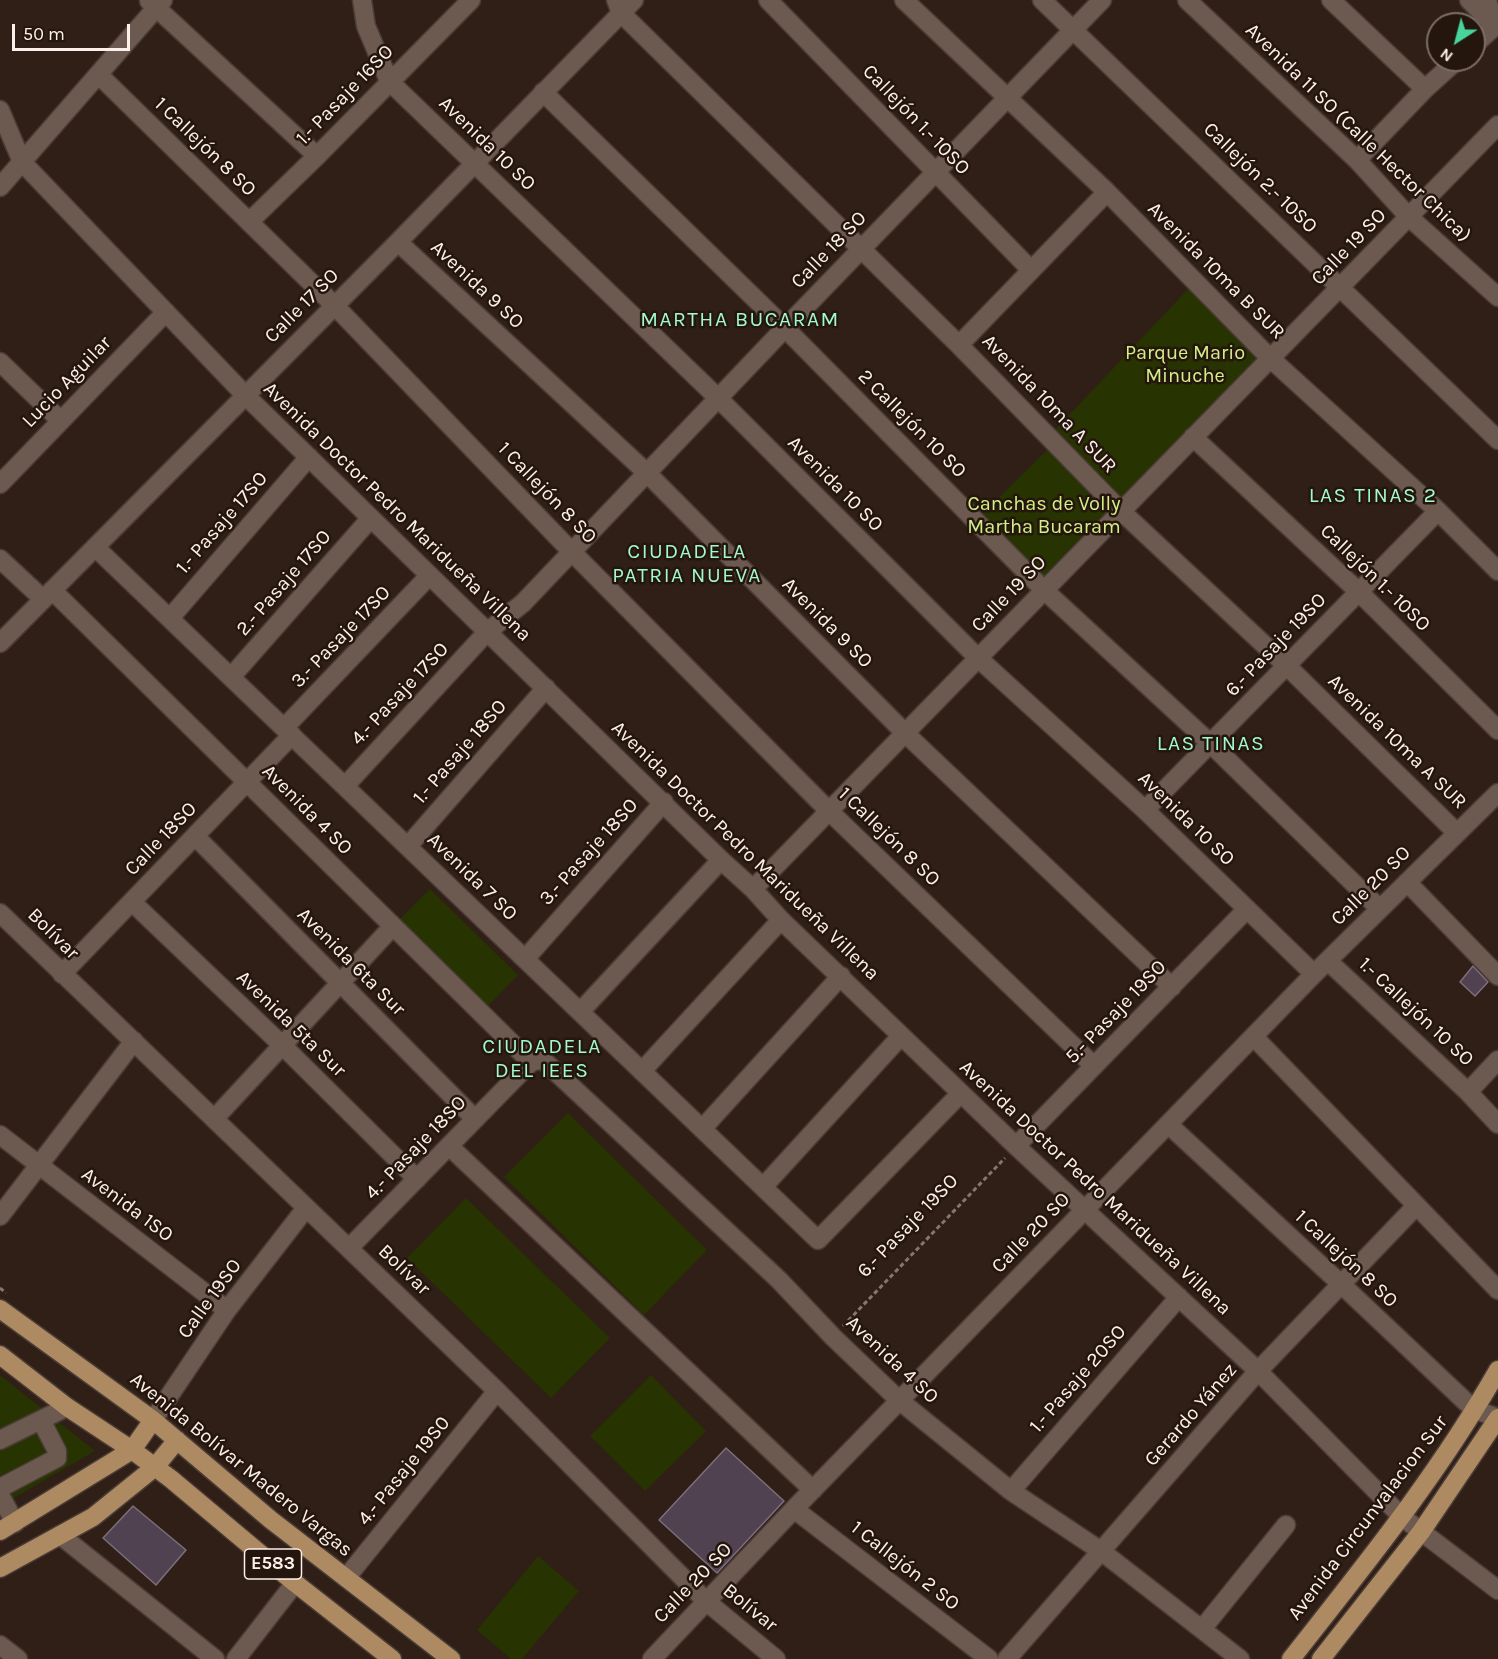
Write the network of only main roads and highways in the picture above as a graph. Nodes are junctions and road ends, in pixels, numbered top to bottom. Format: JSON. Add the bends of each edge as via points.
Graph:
{"nodes":[{"id":1,"x":0,"y":1309,"type":"edge"},
{"id":2,"x":0,"y":1355,"type":"edge"},
{"id":3,"x":1498,"y":1370,"type":"edge"},
{"id":4,"x":1498,"y":1418,"type":"edge"},
{"id":5,"x":153,"y":1420,"type":"junction"},
{"id":6,"x":177,"y":1440,"type":"junction"},
{"id":7,"x":132,"y":1450,"type":"junction"},
{"id":8,"x":155,"y":1467,"type":"junction"},
{"id":9,"x":7,"y":1527,"type":"edge"},
{"id":10,"x":0,"y":1568,"type":"edge"},
{"id":11,"x":392,"y":1659,"type":"edge"},
{"id":12,"x":451,"y":1659,"type":"edge"},
{"id":13,"x":1291,"y":1659,"type":"edge"},
{"id":14,"x":1321,"y":1659,"type":"edge"}],
"edges":[{"from":1,"to":5,"type":"main road","name":"Avenida Bolívar Madero Vargas"},
{"from":2,"to":7,"type":"main road","via":[[67,1407]]},
{"from":3,"to":13,"type":"main road","name":"Avenida Circunvalacion Sur","via":[[1476,1410],[1402,1517]]},
{"from":4,"to":14,"type":"main road","via":[[1421,1532]]},
{"from":5,"to":6,"type":"main road","name":"Avenida Bolívar Madero Vargas","number":"E583"},
{"from":5,"to":7,"type":"main road"},
{"from":6,"to":8,"type":"main road"},
{"from":6,"to":12,"type":"main road","name":"Avenida Bolívar Madero Vargas","number":"E583","via":[[271,1520]]},
{"from":7,"to":8,"type":"main road","number":"E583"},
{"from":7,"to":9,"type":"main road"},
{"from":8,"to":10,"type":"main road","via":[[93,1517]]},
{"from":8,"to":11,"type":"main road","number":"E583"}]}
